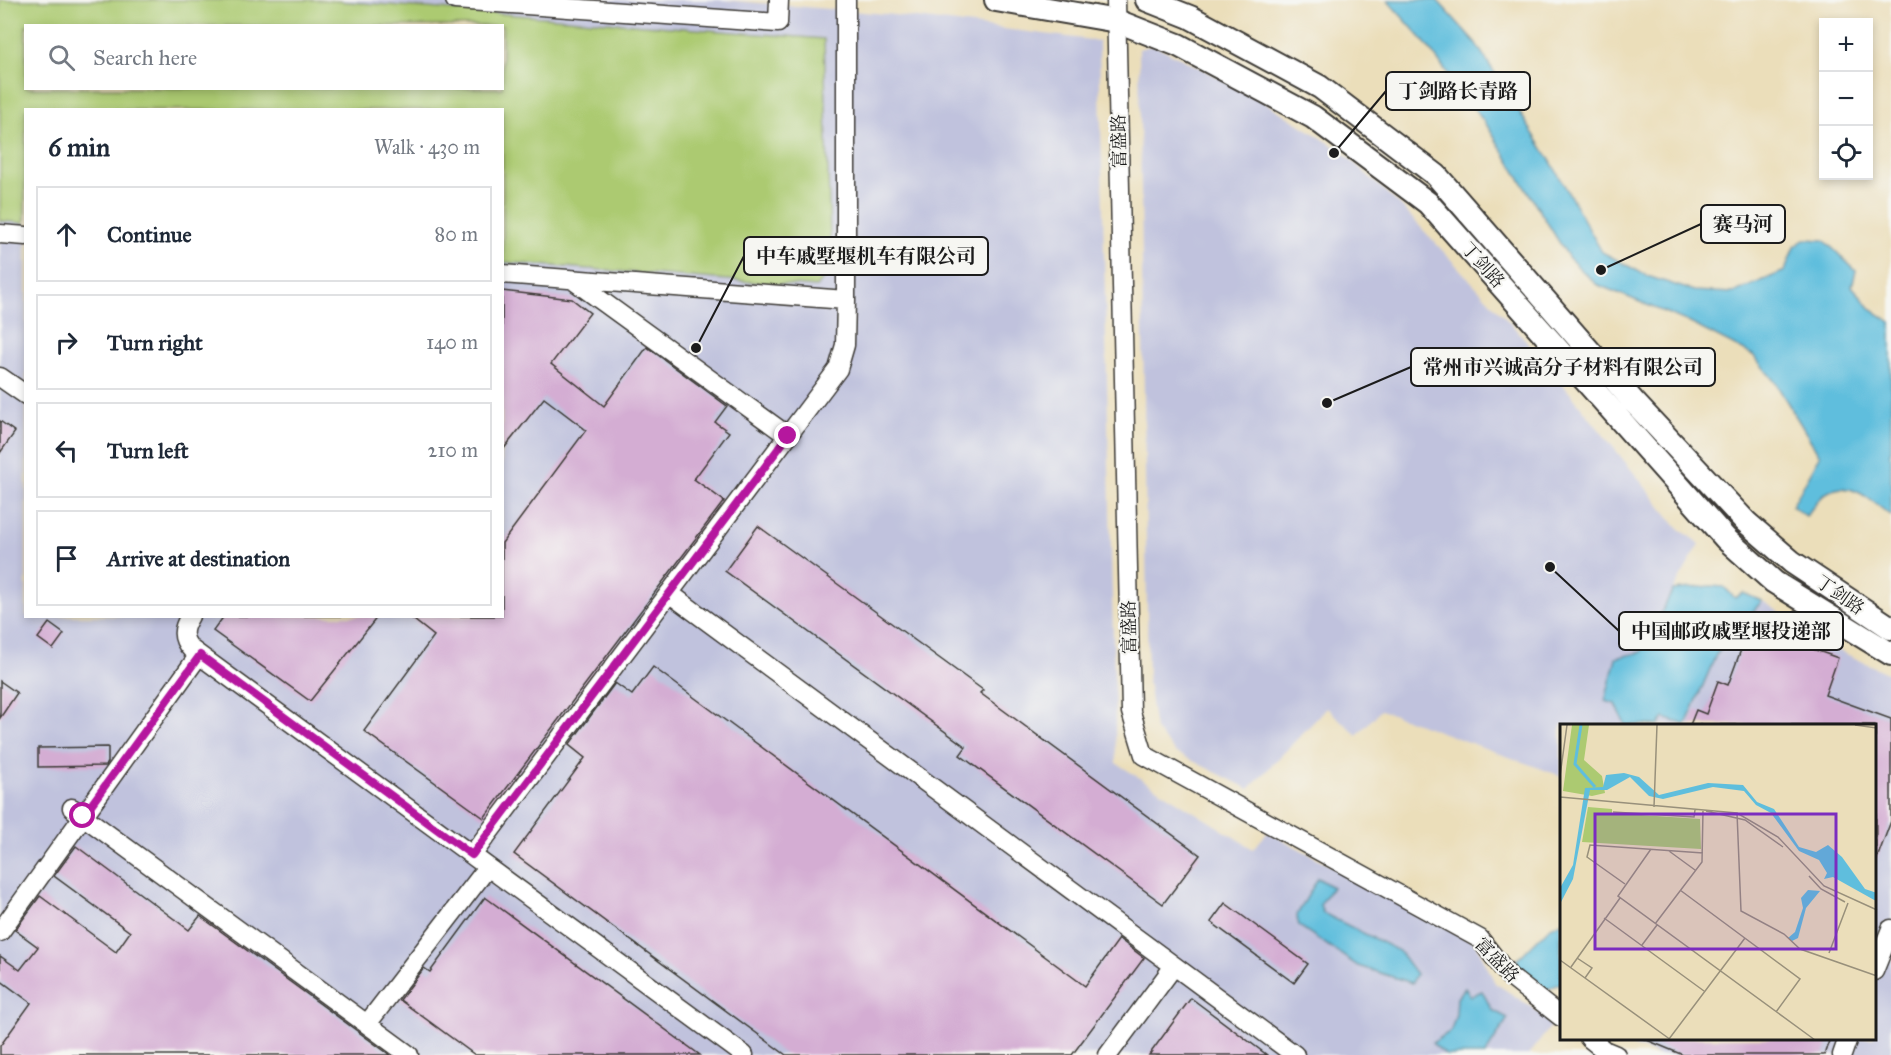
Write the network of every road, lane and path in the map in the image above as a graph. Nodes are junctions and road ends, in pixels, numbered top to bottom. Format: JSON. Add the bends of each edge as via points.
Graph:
{"nodes":[{"id":1,"x":455,"y":0,"type":"edge"},
{"id":2,"x":779,"y":0,"type":"edge"},
{"id":3,"x":846,"y":0,"type":"edge"},
{"id":4,"x":996,"y":0,"type":"edge"},
{"id":5,"x":1147,"y":0,"type":"edge"},
{"id":6,"x":1116,"y":11,"type":"edge"},
{"id":7,"x":0,"y":234,"type":"edge"},
{"id":8,"x":24,"y":236,"type":"edge"},
{"id":9,"x":504,"y":274,"type":"edge"},
{"id":10,"x":572,"y":279,"type":"junction"},
{"id":11,"x":846,"y":300,"type":"junction"},
{"id":12,"x":0,"y":376,"type":"edge"},
{"id":13,"x":24,"y":390,"type":"edge"},
{"id":14,"x":788,"y":436,"type":"junction"},
{"id":15,"x":669,"y":593,"type":"junction"},
{"id":16,"x":189,"y":618,"type":"edge"},
{"id":17,"x":1891,"y":628,"type":"edge"},
{"id":18,"x":1891,"y":654,"type":"edge"},
{"id":19,"x":200,"y":655,"type":"junction"},
{"id":20,"x":78,"y":812,"type":"junction"},
{"id":21,"x":472,"y":855,"type":"junction"},
{"id":22,"x":488,"y":867,"type":"junction"},
{"id":23,"x":1891,"y":929,"type":"edge"},
{"id":24,"x":0,"y":932,"type":"edge"},
{"id":25,"x":1174,"y":966,"type":"junction"},
{"id":26,"x":1876,"y":968,"type":"edge"},
{"id":27,"x":1560,"y":1016,"type":"edge"},
{"id":28,"x":367,"y":1024,"type":"junction"},
{"id":29,"x":1592,"y":1040,"type":"edge"},
{"id":30,"x":1847,"y":1040,"type":"edge"},
{"id":31,"x":409,"y":1055,"type":"edge"},
{"id":32,"x":744,"y":1055,"type":"edge"},
{"id":33,"x":1108,"y":1055,"type":"edge"},
{"id":34,"x":1295,"y":1055,"type":"edge"},
{"id":35,"x":1616,"y":1055,"type":"edge"},
{"id":36,"x":1842,"y":1055,"type":"edge"}],
"edges":[{"from":1,"to":2,"type":"street","via":[[778,24]]},
{"from":3,"to":11,"type":"street"},
{"from":4,"to":6,"type":"main road","name":"丁剑路"},
{"from":5,"to":17,"type":"main road","name":"丁剑路","via":[[1190,17],[1320,87],[1436,175],[1633,401],[1746,522],[1792,562]]},
{"from":6,"to":18,"type":"main road","name":"丁剑路","via":[[1313,117],[1428,203],[1726,539],[1774,582]]},
{"from":6,"to":27,"type":"street","name":"富盛路","via":[[1131,712],[1144,755],[1480,939],[1509,976]]},
{"from":7,"to":8,"type":"street"},
{"from":9,"to":10,"type":"street"},
{"from":10,"to":11,"type":"street"},
{"from":10,"to":14,"type":"street"},
{"from":11,"to":14,"type":"street","via":[[845,345],[838,369]]},
{"from":12,"to":13,"type":"street"},
{"from":14,"to":15,"type":"street"},
{"from":15,"to":21,"type":"street"},
{"from":15,"to":25,"type":"street"},
{"from":16,"to":19,"type":"street","via":[[184,641]]},
{"from":19,"to":20,"type":"street"},
{"from":19,"to":21,"type":"street"},
{"from":20,"to":24,"type":"street"},
{"from":20,"to":28,"type":"street"},
{"from":21,"to":22,"type":"street"},
{"from":22,"to":28,"type":"street"},
{"from":22,"to":32,"type":"street"},
{"from":23,"to":26,"type":"street"},
{"from":25,"to":33,"type":"street"},
{"from":25,"to":34,"type":"street"},
{"from":28,"to":31,"type":"street"},
{"from":29,"to":35,"type":"street"},
{"from":30,"to":36,"type":"street"}]}
